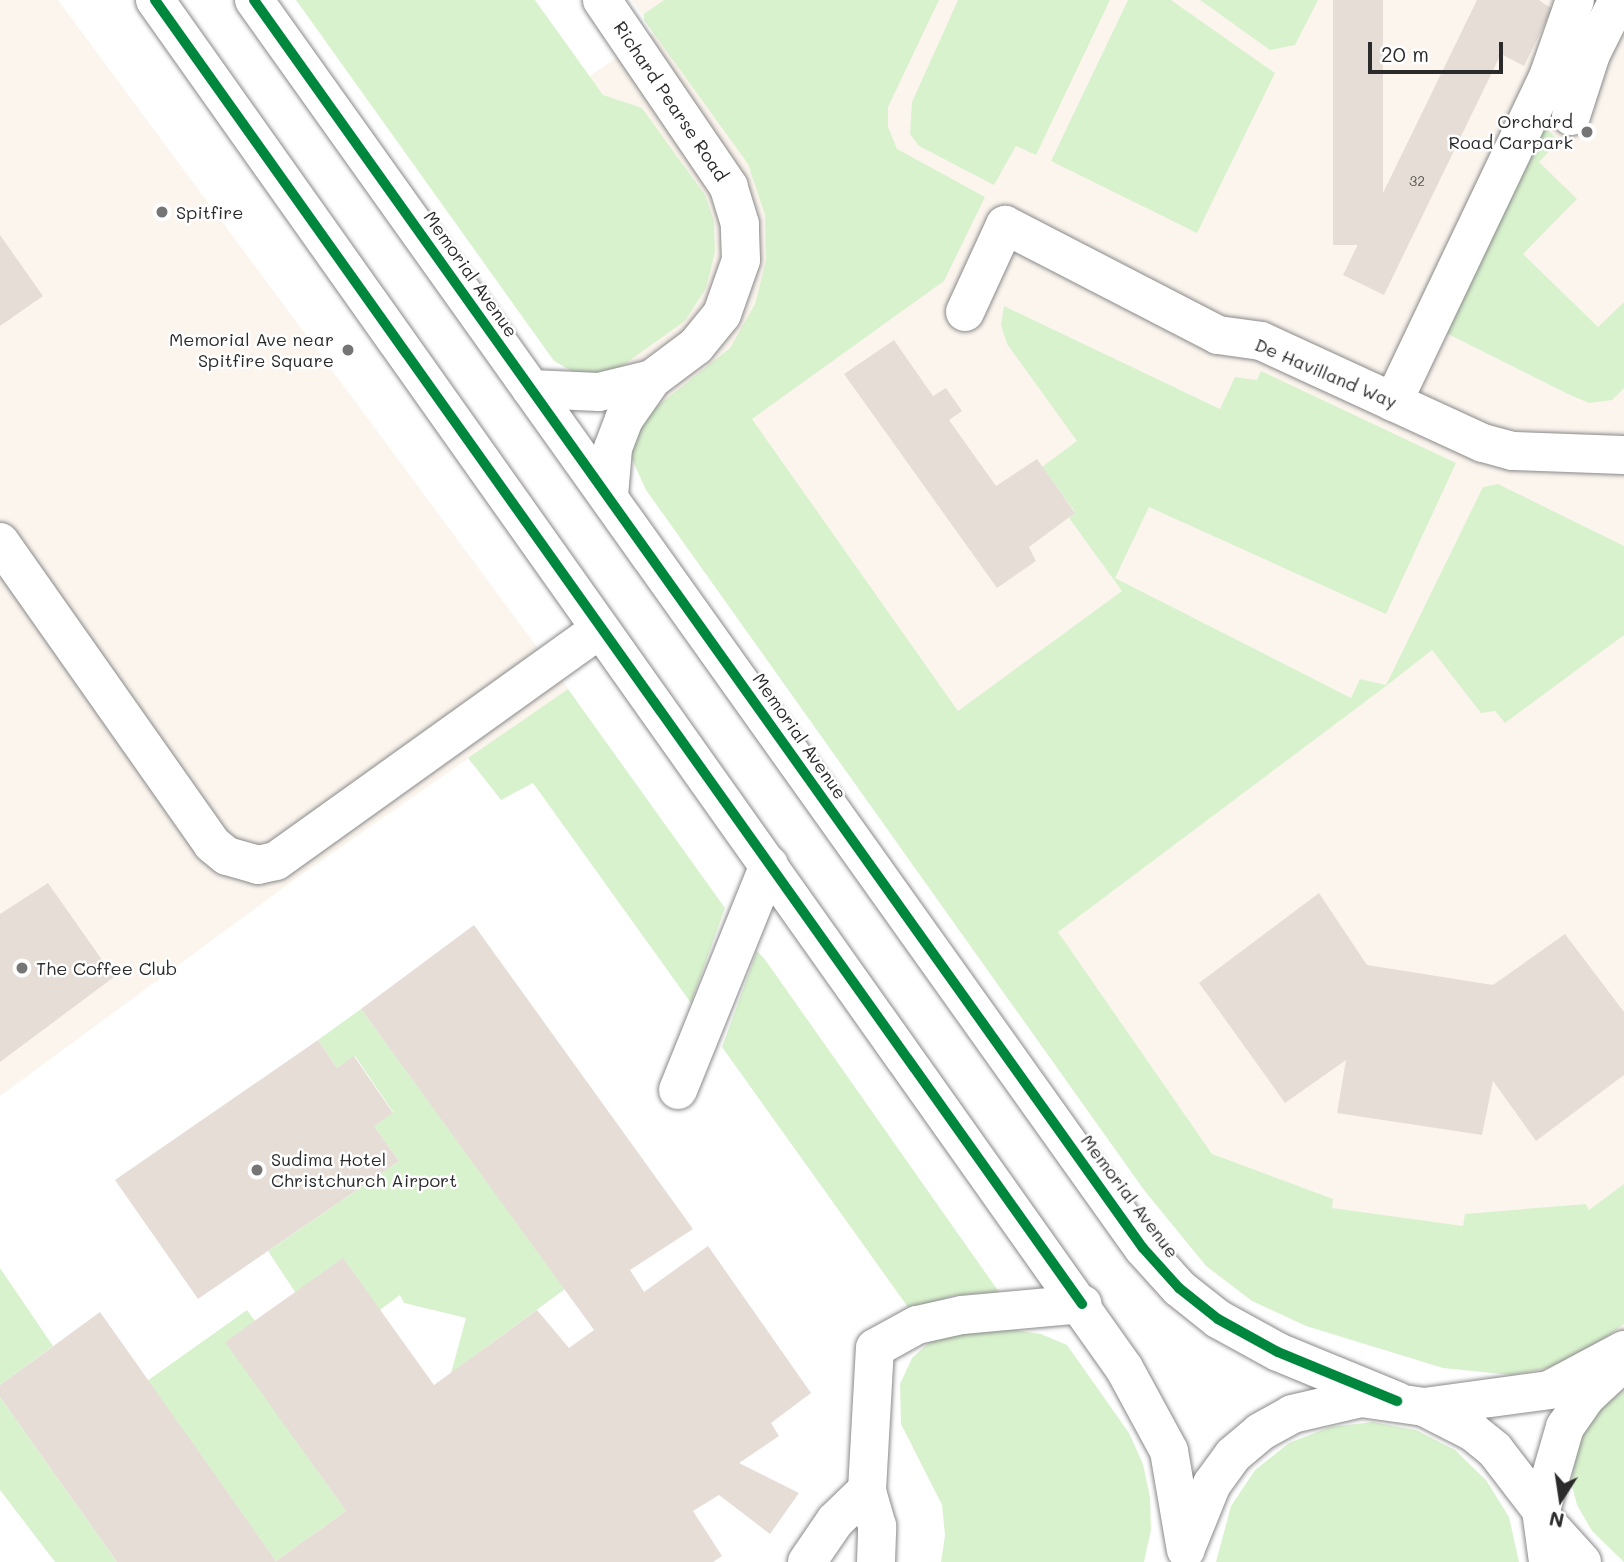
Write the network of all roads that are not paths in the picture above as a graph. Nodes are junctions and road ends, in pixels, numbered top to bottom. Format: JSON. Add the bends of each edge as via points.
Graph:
{"nodes":[{"id":1,"x":155,"y":0,"type":"edge"},
{"id":2,"x":254,"y":0,"type":"edge"},
{"id":3,"x":1575,"y":0,"type":"edge"},
{"id":4,"x":1618,"y":0,"type":"edge"},
{"id":5,"x":607,"y":2,"type":"edge"},
{"id":6,"x":1571,"y":116,"type":"dead end"},
{"id":7,"x":965,"y":312,"type":"dead end"},
{"id":8,"x":652,"y":379,"type":"junction"},
{"id":9,"x":531,"y":389,"type":"junction"},
{"id":10,"x":1393,"y":402,"type":"junction"},
{"id":11,"x":1624,"y":455,"type":"edge"},
{"id":12,"x":608,"y":496,"type":"junction"},
{"id":13,"x":0,"y":542,"type":"edge"},
{"id":14,"x":600,"y":629,"type":"junction"},
{"id":15,"x":769,"y":865,"type":"junction"},
{"id":16,"x":678,"y":1090,"type":"dead end"},
{"id":17,"x":1082,"y":1304,"type":"junction"},
{"id":18,"x":1624,"y":1350,"type":"edge"},
{"id":19,"x":1624,"y":1362,"type":"edge"},
{"id":20,"x":1410,"y":1404,"type":"junction"},
{"id":21,"x":867,"y":1490,"type":"junction"},
{"id":22,"x":1542,"y":1514,"type":"junction"},
{"id":23,"x":1186,"y":1556,"type":"edge"},
{"id":24,"x":807,"y":1562,"type":"edge"},
{"id":25,"x":876,"y":1562,"type":"edge"},
{"id":26,"x":1548,"y":1562,"type":"edge"},
{"id":27,"x":1582,"y":1562,"type":"edge"}],
"edges":[{"from":1,"to":14,"type":"main road"},
{"from":2,"to":9,"type":"main road","name":"Memorial Avenue"},
{"from":3,"to":10,"type":"main road","via":[[1548,77]]},
{"from":4,"to":6,"type":"main road","via":[[1591,54]]},
{"from":5,"to":8,"type":"main road","name":"Richard Pearse Road","via":[[729,187],[740,224],[740,260],[722,314],[696,346]]},
{"from":7,"to":10,"type":"main road","name":"De Havilland Way","via":[[1005,225],[1218,335],[1261,341]]},
{"from":8,"to":9,"type":"main road","name":"Richard Pearse Road","via":[[599,392]]},
{"from":8,"to":12,"type":"main road","name":"Richard Pearse Road","via":[[624,419],[613,448]]},
{"from":9,"to":12,"type":"main road","name":"Memorial Avenue"},
{"from":10,"to":11,"type":"main road","name":"De Havilland Way","via":[[1513,451]]},
{"from":12,"to":20,"type":"main road","name":"Memorial Avenue","via":[[1143,1248],[1179,1287],[1218,1319],[1278,1352]]},
{"from":13,"to":14,"type":"main road","via":[[212,844],[226,856],[258,865],[276,861]]},
{"from":14,"to":15,"type":"main road"},
{"from":15,"to":16,"type":"main road"},
{"from":15,"to":17,"type":"main road"},
{"from":17,"to":21,"type":"main road","via":[[928,1322],[875,1348]]},
{"from":17,"to":23,"type":"main road","via":[[1153,1415],[1169,1451]]},
{"from":18,"to":20,"type":"main road","via":[[1549,1390]]},
{"from":19,"to":22,"type":"main road","via":[[1585,1398],[1565,1427]]},
{"from":20,"to":22,"type":"main road","name":"Memorial Avenue","via":[[1473,1432],[1494,1450]]},
{"from":20,"to":23,"type":"main road","via":[[1361,1398],[1325,1402],[1260,1432],[1233,1455],[1212,1484],[1195,1516]]},
{"from":21,"to":24,"type":"main road","via":[[835,1521]]},
{"from":21,"to":25,"type":"main road","via":[[877,1526]]},
{"from":22,"to":26,"type":"main road"},
{"from":22,"to":27,"type":"main road","name":"Memorial Avenue"}]}
